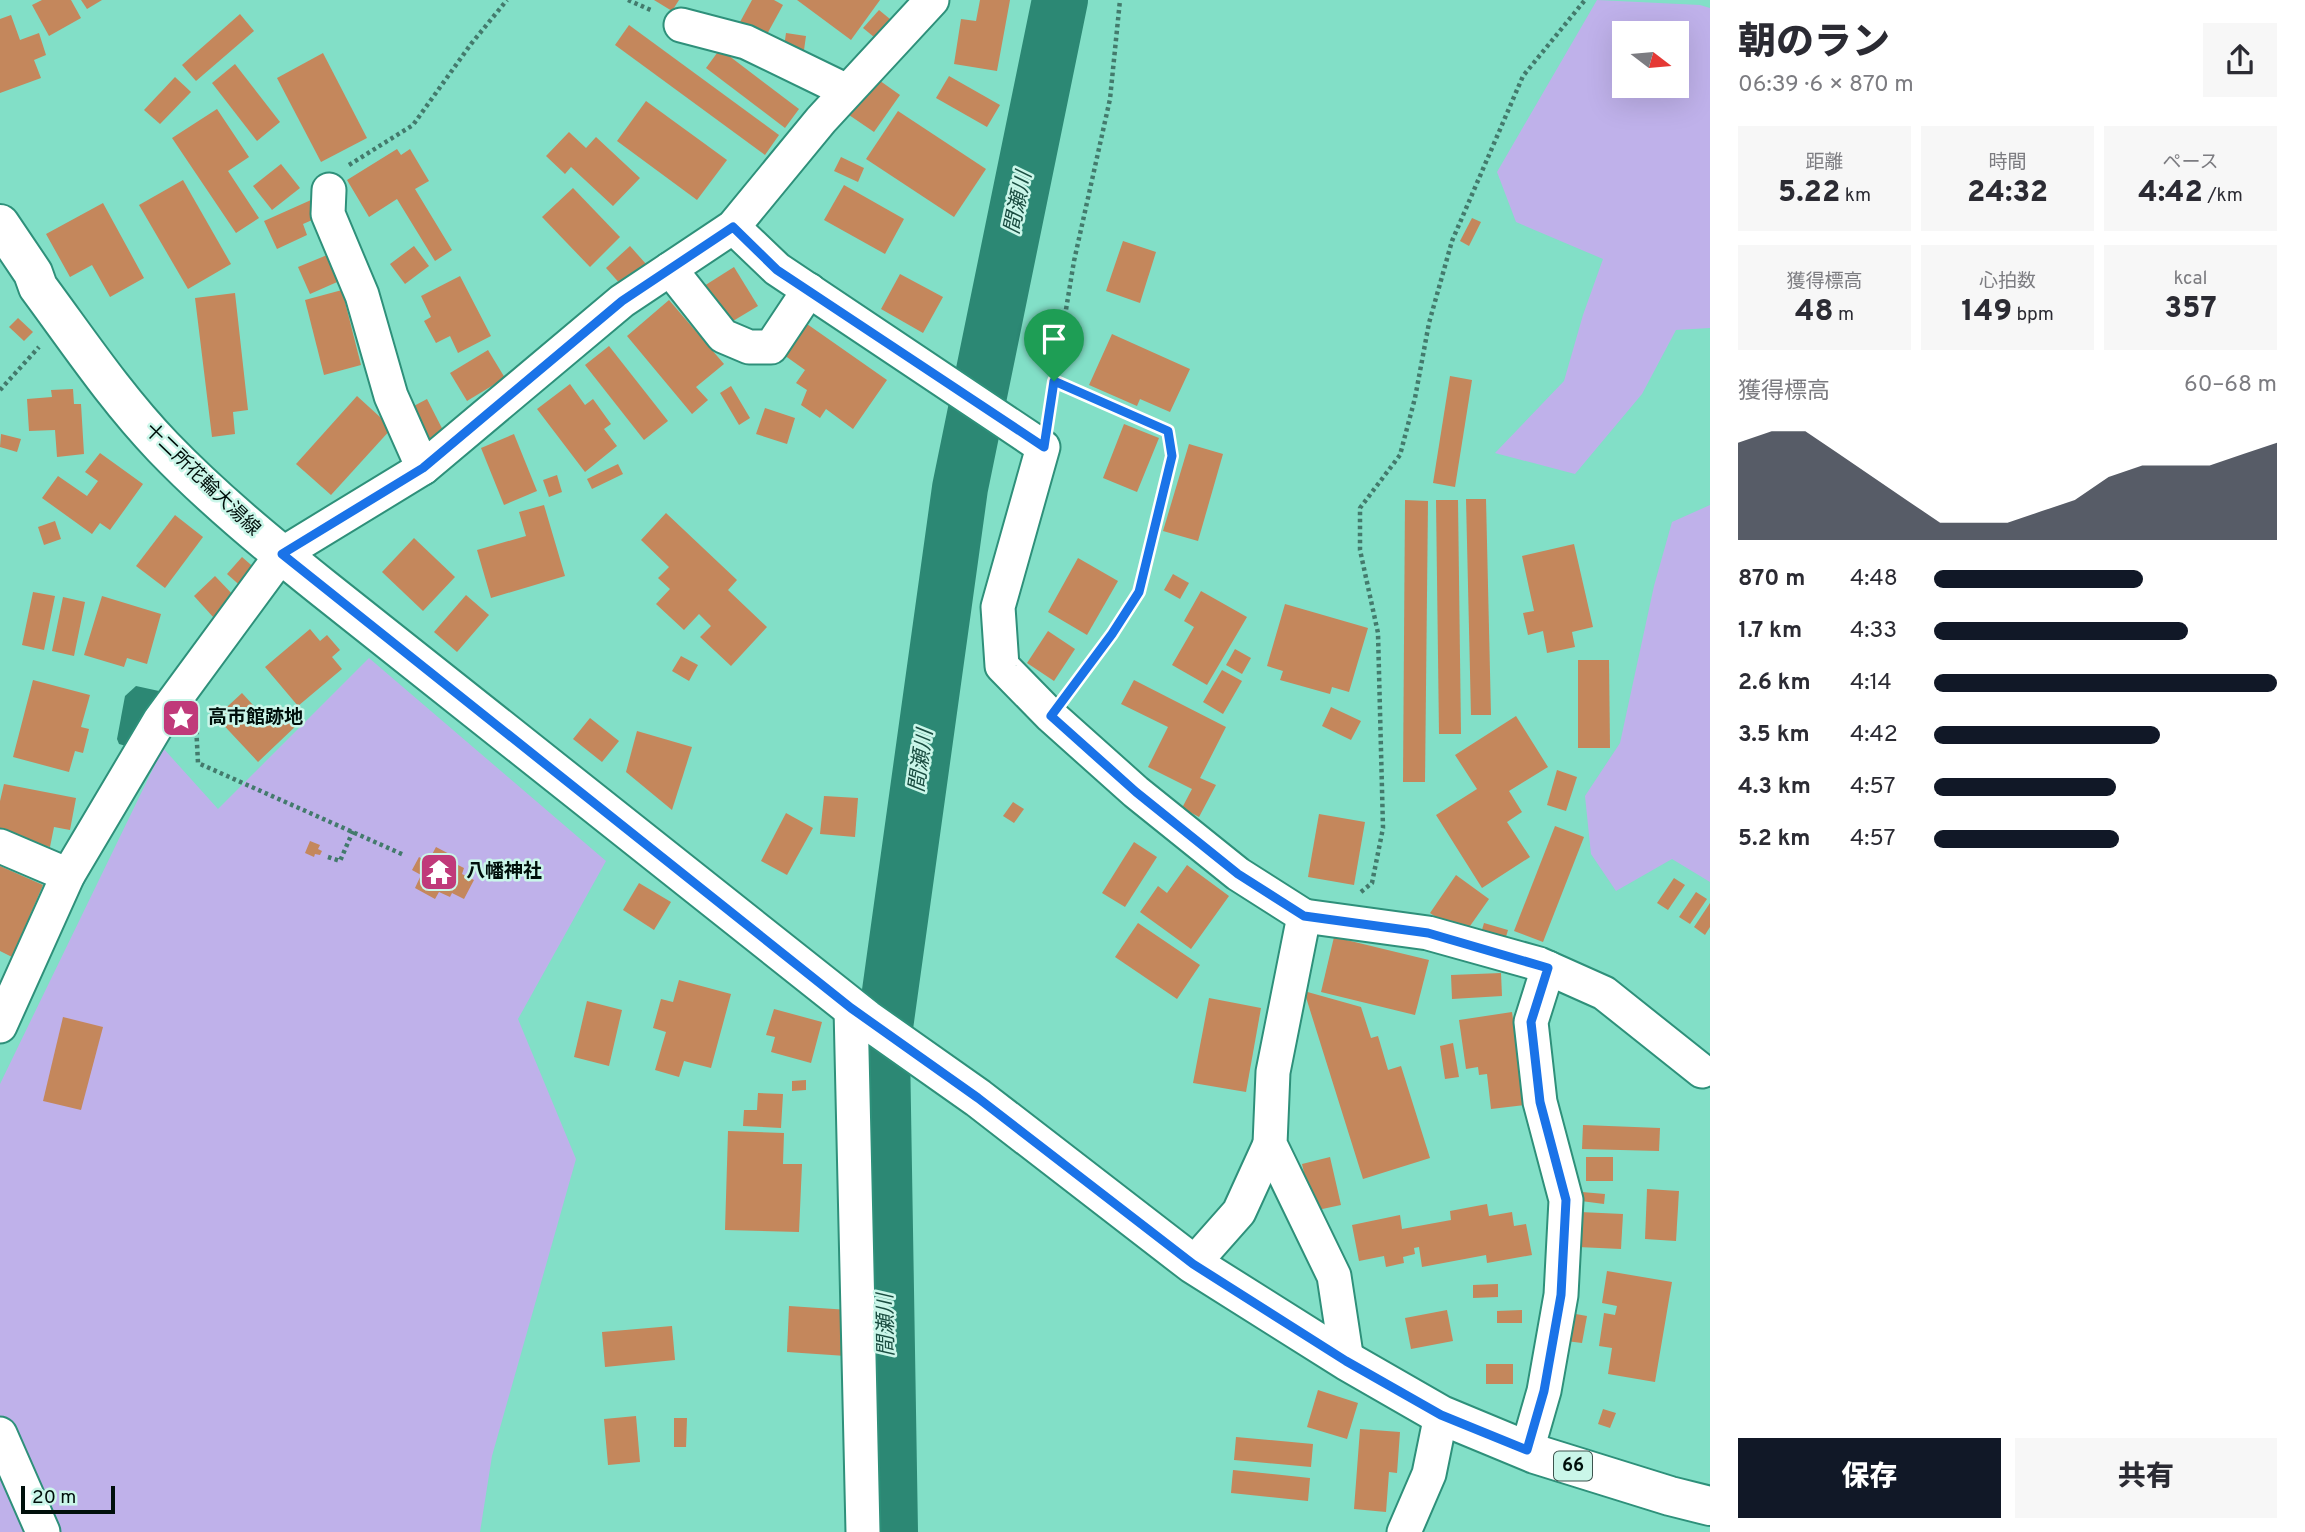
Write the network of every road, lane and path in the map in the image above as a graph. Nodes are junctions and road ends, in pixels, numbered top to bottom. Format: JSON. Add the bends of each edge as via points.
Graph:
{"nodes":[{"id":1,"x":507,"y":0,"type":"edge"},
{"id":2,"x":932,"y":0,"type":"edge"},
{"id":3,"x":1120,"y":0,"type":"edge"},
{"id":4,"x":1585,"y":0,"type":"edge"},
{"id":5,"x":681,"y":25,"type":"dead end"},
{"id":6,"x":847,"y":91,"type":"junction"},
{"id":7,"x":329,"y":190,"type":"joint"},
{"id":8,"x":0,"y":224,"type":"edge"},
{"id":9,"x":733,"y":227,"type":"junction"},
{"id":10,"x":670,"y":270,"type":"junction"},
{"id":11,"x":809,"y":290,"type":"junction"},
{"id":12,"x":63,"y":321,"type":"junction"},
{"id":13,"x":1054,"y":381,"type":"junction"},
{"id":14,"x":0,"y":390,"type":"edge"},
{"id":15,"x":1044,"y":447,"type":"junction"},
{"id":16,"x":423,"y":468,"type":"junction"},
{"id":17,"x":282,"y":554,"type":"junction"},
{"id":18,"x":1051,"y":716,"type":"junction"},
{"id":19,"x":197,"y":731,"type":"dead end"},
{"id":20,"x":352,"y":831,"type":"junction"},
{"id":21,"x":0,"y":846,"type":"edge"},
{"id":22,"x":404,"y":855,"type":"dead end"},
{"id":23,"x":328,"y":857,"type":"dead end"},
{"id":24,"x":68,"y":875,"type":"junction"},
{"id":25,"x":1355,"y":897,"type":"dead end"},
{"id":26,"x":1304,"y":916,"type":"junction"},
{"id":27,"x":1548,"y":968,"type":"junction"},
{"id":28,"x":859,"y":1014,"type":"junction"},
{"id":29,"x":0,"y":1026,"type":"edge"},
{"id":30,"x":1702,"y":1071,"type":"dead end"},
{"id":31,"x":1269,"y":1144,"type":"junction"},
{"id":32,"x":1193,"y":1264,"type":"junction"},
{"id":33,"x":1346,"y":1361,"type":"junction"},
{"id":34,"x":1441,"y":1415,"type":"junction"},
{"id":35,"x":0,"y":1434,"type":"edge"},
{"id":36,"x":1527,"y":1450,"type":"junction"},
{"id":37,"x":1710,"y":1506,"type":"edge"},
{"id":38,"x":43,"y":1532,"type":"edge"},
{"id":39,"x":863,"y":1532,"type":"edge"},
{"id":40,"x":1404,"y":1532,"type":"edge"}],
"edges":[{"from":1,"to":7,"type":"path","via":[[413,125],[340,170]]},
{"from":2,"to":6,"type":"street"},
{"from":3,"to":13,"type":"path","via":[[1110,99],[1074,261]]},
{"from":4,"to":25,"type":"path","via":[[1523,76],[1451,242],[1400,455],[1360,508],[1360,550],[1378,633],[1383,828],[1372,883]]},
{"from":5,"to":6,"type":"street","via":[[746,42]]},
{"from":6,"to":9,"type":"street"},
{"from":7,"to":16,"type":"street","via":[[328,214],[362,295],[391,396]]},
{"from":8,"to":12,"type":"main road","name":"十二所花輪大湯線","number":"66"},
{"from":9,"to":10,"type":"street"},
{"from":9,"to":11,"type":"street","via":[[777,270]]},
{"from":10,"to":11,"type":"street","via":[[723,336],[748,347],[771,347]]},
{"from":10,"to":16,"type":"street","via":[[622,301]]},
{"from":11,"to":15,"type":"street"},
{"from":12,"to":14,"type":"path"},
{"from":12,"to":17,"type":"main road","name":"十二所花輪大湯線","number":"66","via":[[162,447]]},
{"from":13,"to":15,"type":"path"},
{"from":13,"to":18,"type":"path","via":[[1168,431],[1172,456],[1139,592]]},
{"from":15,"to":18,"type":"street","via":[[998,607],[1002,666]]},
{"from":16,"to":17,"type":"street"},
{"from":17,"to":24,"type":"street","via":[[160,720]]},
{"from":17,"to":28,"type":"main road","name":"十二所花輪大湯線","number":"66"},
{"from":18,"to":26,"type":"street","via":[[1238,874]]},
{"from":19,"to":20,"type":"path","via":[[198,763]]},
{"from":20,"to":22,"type":"path"},
{"from":20,"to":23,"type":"path","via":[[340,861]]},
{"from":21,"to":24,"type":"street"},
{"from":24,"to":29,"type":"street"},
{"from":26,"to":27,"type":"street","via":[[1428,933]]},
{"from":26,"to":31,"type":"street","via":[[1273,1072]]},
{"from":27,"to":30,"type":"street","via":[[1604,993]]},
{"from":27,"to":36,"type":"street","via":[[1531,1022],[1540,1102],[1566,1200],[1561,1295],[1544,1391]]},
{"from":28,"to":32,"type":"main road","name":"十二所花輪大湯線","number":"66","via":[[978,1098]]},
{"from":28,"to":39,"type":"street"},
{"from":31,"to":32,"type":"street","via":[[1239,1212]]},
{"from":31,"to":33,"type":"street","via":[[1334,1276]]},
{"from":32,"to":33,"type":"main road","name":"十二所花輪大湯線","number":"66"},
{"from":33,"to":34,"type":"main road","name":"十二所花輪大湯線","number":"66"},
{"from":34,"to":36,"type":"main road","name":"十二所花輪大湯線","number":"66"},
{"from":34,"to":40,"type":"street","via":[[1429,1474]]},
{"from":35,"to":38,"type":"street"},
{"from":36,"to":37,"type":"main road","name":"十二所花輪大湯線","number":"66"}]}
